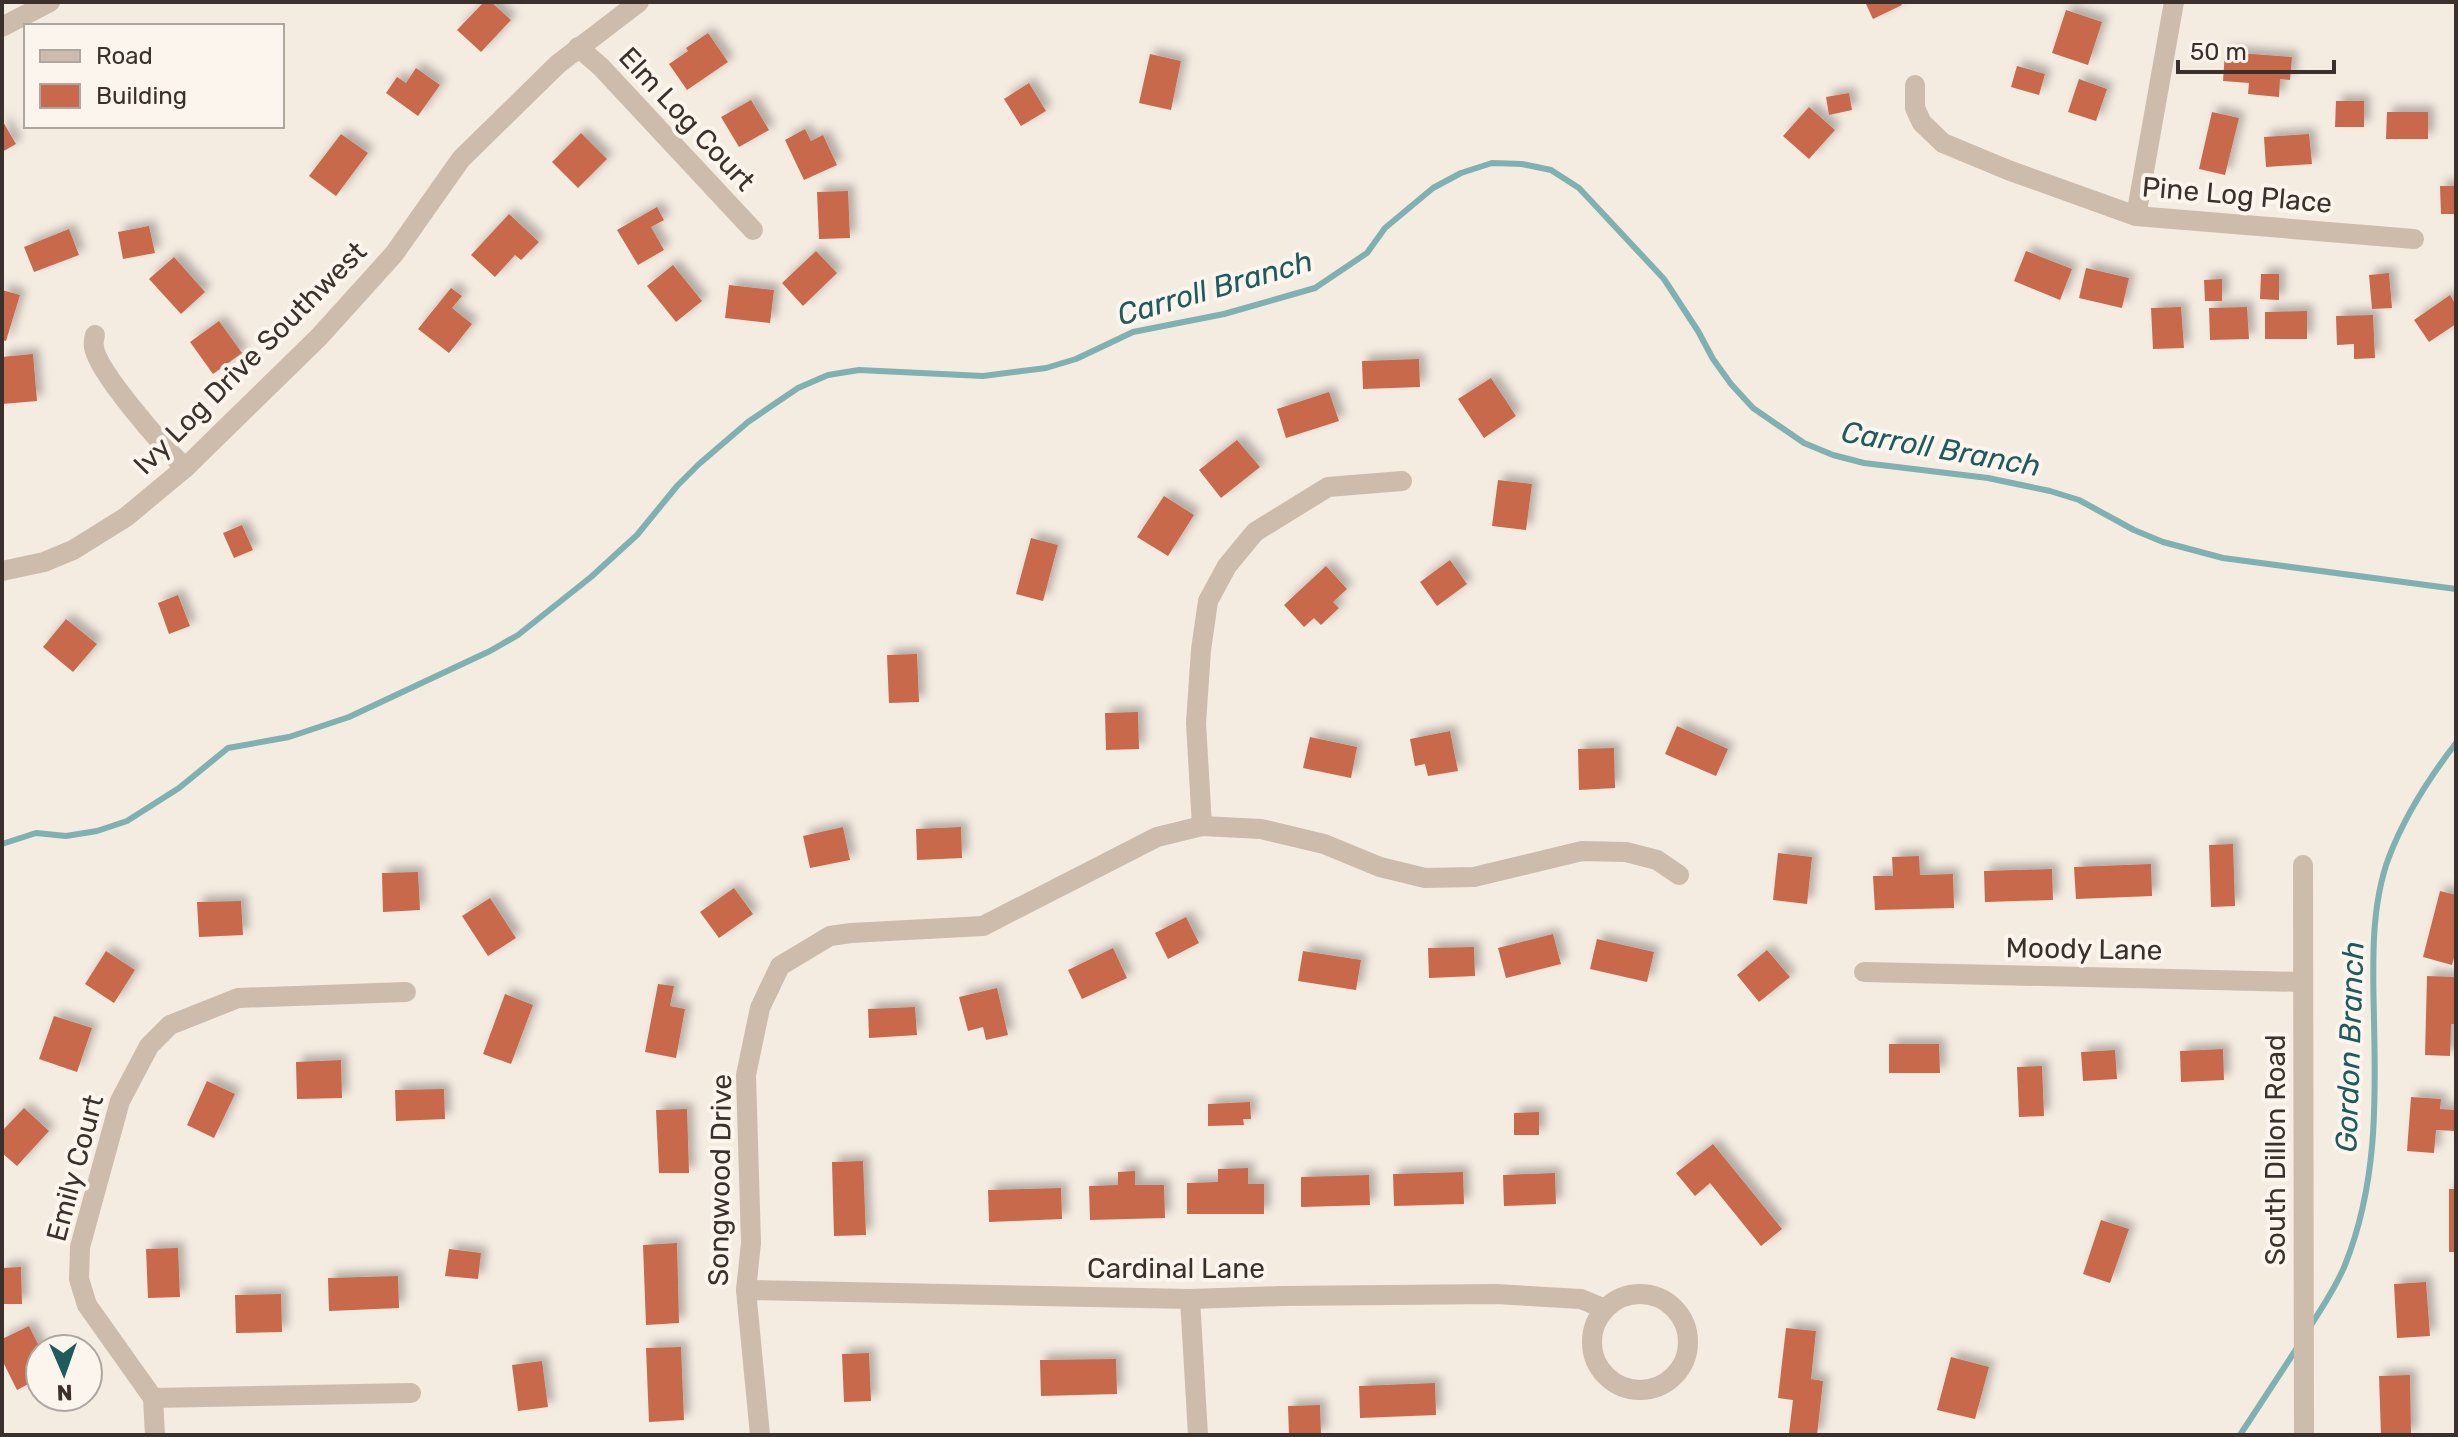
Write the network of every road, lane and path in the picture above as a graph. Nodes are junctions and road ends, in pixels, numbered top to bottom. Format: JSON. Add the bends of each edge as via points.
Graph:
{"nodes":[{"id":1,"x":50,"y":2,"type":"edge"},
{"id":2,"x":639,"y":2,"type":"edge"},
{"id":3,"x":2174,"y":2,"type":"edge"},
{"id":4,"x":2,"y":27,"type":"edge"},
{"id":5,"x":578,"y":47,"type":"junction"},
{"id":6,"x":1915,"y":85,"type":"dead end"},
{"id":7,"x":2136,"y":216,"type":"junction"},
{"id":8,"x":753,"y":230,"type":"dead end"},
{"id":9,"x":2414,"y":239,"type":"dead end"},
{"id":10,"x":95,"y":335,"type":"dead end"},
{"id":11,"x":185,"y":468,"type":"junction"},
{"id":12,"x":1402,"y":481,"type":"dead end"},
{"id":13,"x":2,"y":571,"type":"edge"},
{"id":14,"x":1202,"y":826,"type":"junction"},
{"id":15,"x":2303,"y":865,"type":"dead end"},
{"id":16,"x":1679,"y":875,"type":"dead end"},
{"id":17,"x":1864,"y":972,"type":"dead end"},
{"id":18,"x":2303,"y":982,"type":"junction"},
{"id":19,"x":406,"y":992,"type":"dead end"},
{"id":20,"x":746,"y":1290,"type":"junction"},
{"id":21,"x":1190,"y":1299,"type":"junction"},
{"id":22,"x":1605,"y":1309,"type":"junction"},
{"id":23,"x":411,"y":1393,"type":"dead end"},
{"id":24,"x":153,"y":1398,"type":"junction"},
{"id":25,"x":155,"y":1435,"type":"edge"},
{"id":26,"x":760,"y":1435,"type":"edge"},
{"id":27,"x":1198,"y":1435,"type":"edge"},
{"id":28,"x":2304,"y":1435,"type":"edge"}],
"edges":[{"from":1,"to":4,"type":"street"},
{"from":2,"to":5,"type":"street","name":"Ivy Log Drive Southwest"},
{"from":3,"to":7,"type":"street"},
{"from":5,"to":8,"type":"street","name":"Elm Log Court"},
{"from":5,"to":11,"type":"street","name":"Ivy Log Drive Southwest","via":[[461,159],[394,254],[319,337]]},
{"from":6,"to":7,"type":"street","name":"Pine Log Place","via":[[1915,108],[1922,123],[1943,143]]},
{"from":7,"to":9,"type":"street","name":"Pine Log Place"},
{"from":10,"to":11,"type":"street","via":[[93,349],[117,388]]},
{"from":11,"to":13,"type":"street","name":"Ivy Log Drive Southwest","via":[[126,517],[73,550]]},
{"from":12,"to":14,"type":"street","via":[[1328,487],[1255,532],[1227,566],[1208,601],[1201,650],[1196,723]]},
{"from":14,"to":16,"type":"street","name":"Songwood Drive","via":[[1261,829],[1425,878],[1474,877],[1582,851],[1636,854]]},
{"from":14,"to":20,"type":"street","name":"Songwood Drive","via":[[1157,837],[983,926],[830,936],[780,966],[760,1008],[746,1075],[751,1243]]},
{"from":15,"to":18,"type":"street","name":"South Dillon Road"},
{"from":17,"to":18,"type":"street","name":"Moody Lane"},
{"from":18,"to":28,"type":"street","name":"South Dillon Road"},
{"from":19,"to":24,"type":"street","name":"Emily Court","via":[[238,998],[170,1025],[134,1070],[83,1232],[79,1279],[87,1305]]},
{"from":20,"to":21,"type":"street","name":"Cardinal Lane"},
{"from":20,"to":26,"type":"street","name":"Songwood Drive"},
{"from":21,"to":22,"type":"street","name":"Cardinal Lane","via":[[1496,1294],[1581,1299]]},
{"from":21,"to":27,"type":"street"},
{"from":22,"to":22,"type":"street","via":[[1633,1294],[1664,1300],[1676,1310],[1689,1339],[1681,1369],[1670,1381],[1640,1391],[1610,1381],[1599,1369],[1591,1337]]},
{"from":23,"to":24,"type":"street"},
{"from":24,"to":25,"type":"street"}]}
